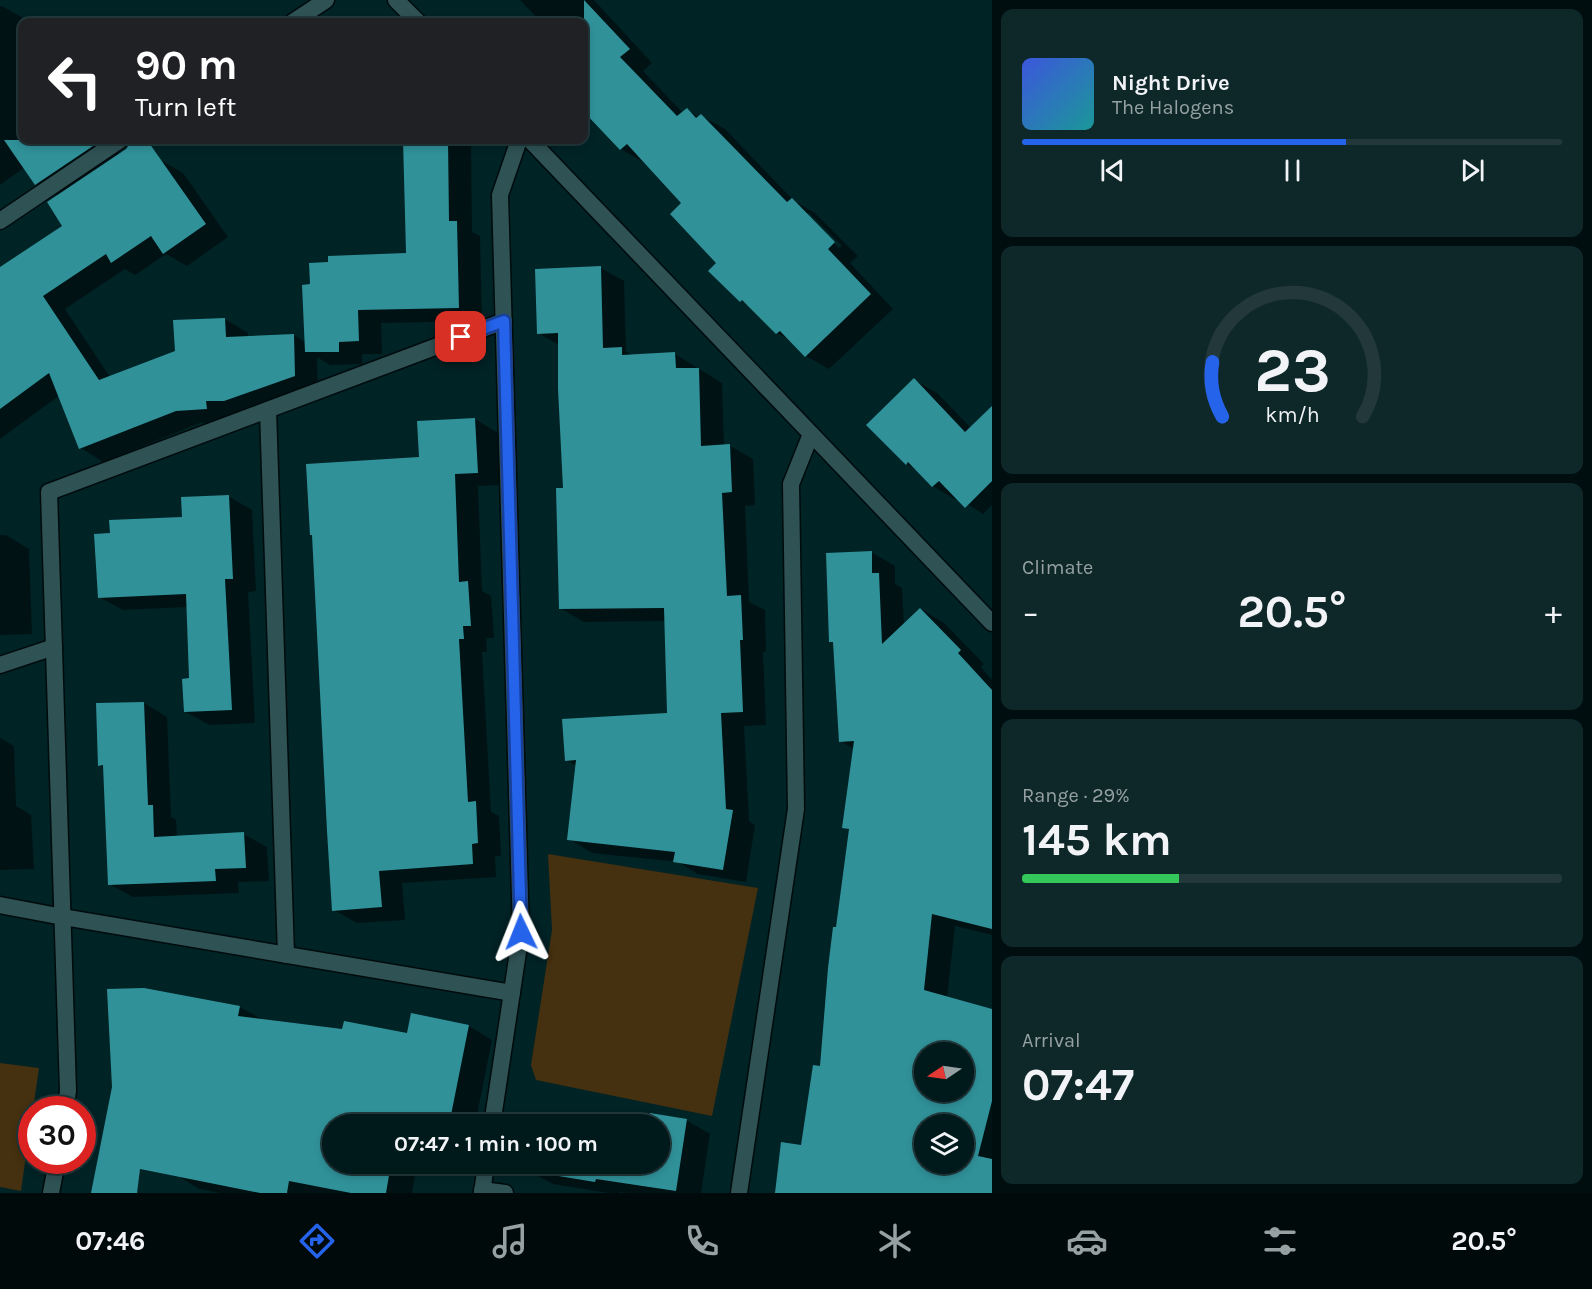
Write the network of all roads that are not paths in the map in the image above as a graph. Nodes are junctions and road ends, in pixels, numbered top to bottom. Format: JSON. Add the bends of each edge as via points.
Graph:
{"nodes":[{"id":1,"x":326,"y":0,"type":"edge"},
{"id":2,"x":396,"y":0,"type":"edge"},
{"id":3,"x":299,"y":18,"type":"edge"},
{"id":4,"x":414,"y":18,"type":"edge"},
{"id":5,"x":114,"y":144,"type":"edge"},
{"id":6,"x":518,"y":144,"type":"edge"},
{"id":7,"x":534,"y":144,"type":"edge"},
{"id":8,"x":0,"y":221,"type":"edge"},
{"id":9,"x":504,"y":321,"type":"junction"},
{"id":10,"x":268,"y":410,"type":"junction"},
{"id":11,"x":811,"y":434,"type":"junction"},
{"id":12,"x":992,"y":623,"type":"edge"},
{"id":13,"x":54,"y":647,"type":"junction"},
{"id":14,"x":0,"y":665,"type":"edge"},
{"id":15,"x":0,"y":905,"type":"edge"},
{"id":16,"x":63,"y":917,"type":"junction"},
{"id":17,"x":286,"y":955,"type":"junction"},
{"id":18,"x":512,"y":993,"type":"junction"},
{"id":19,"x":67,"y":1096,"type":"edge"},
{"id":20,"x":494,"y":1114,"type":"edge"},
{"id":21,"x":55,"y":1174,"type":"edge"},
{"id":22,"x":485,"y":1174,"type":"edge"},
{"id":23,"x":482,"y":1191,"type":"edge"},
{"id":24,"x":51,"y":1193,"type":"edge"},
{"id":25,"x":506,"y":1193,"type":"edge"},
{"id":26,"x":739,"y":1193,"type":"edge"}],
"edges":[{"from":1,"to":3,"type":"street"},
{"from":2,"to":4,"type":"street"},
{"from":5,"to":8,"type":"street"},
{"from":6,"to":9,"type":"street","via":[[500,195]]},
{"from":7,"to":11,"type":"street"},
{"from":9,"to":10,"type":"street"},
{"from":9,"to":18,"type":"street","via":[[521,932]]},
{"from":10,"to":13,"type":"street","via":[[49,492]]},
{"from":10,"to":17,"type":"street"},
{"from":11,"to":12,"type":"street"},
{"from":11,"to":26,"type":"street","via":[[791,484],[796,809]]},
{"from":13,"to":14,"type":"street"},
{"from":13,"to":16,"type":"street"},
{"from":15,"to":16,"type":"street"},
{"from":16,"to":17,"type":"street"},
{"from":16,"to":19,"type":"street"},
{"from":17,"to":18,"type":"street"},
{"from":18,"to":20,"type":"street"},
{"from":21,"to":24,"type":"street"},
{"from":22,"to":23,"type":"street"},
{"from":23,"to":25,"type":"street"}]}
